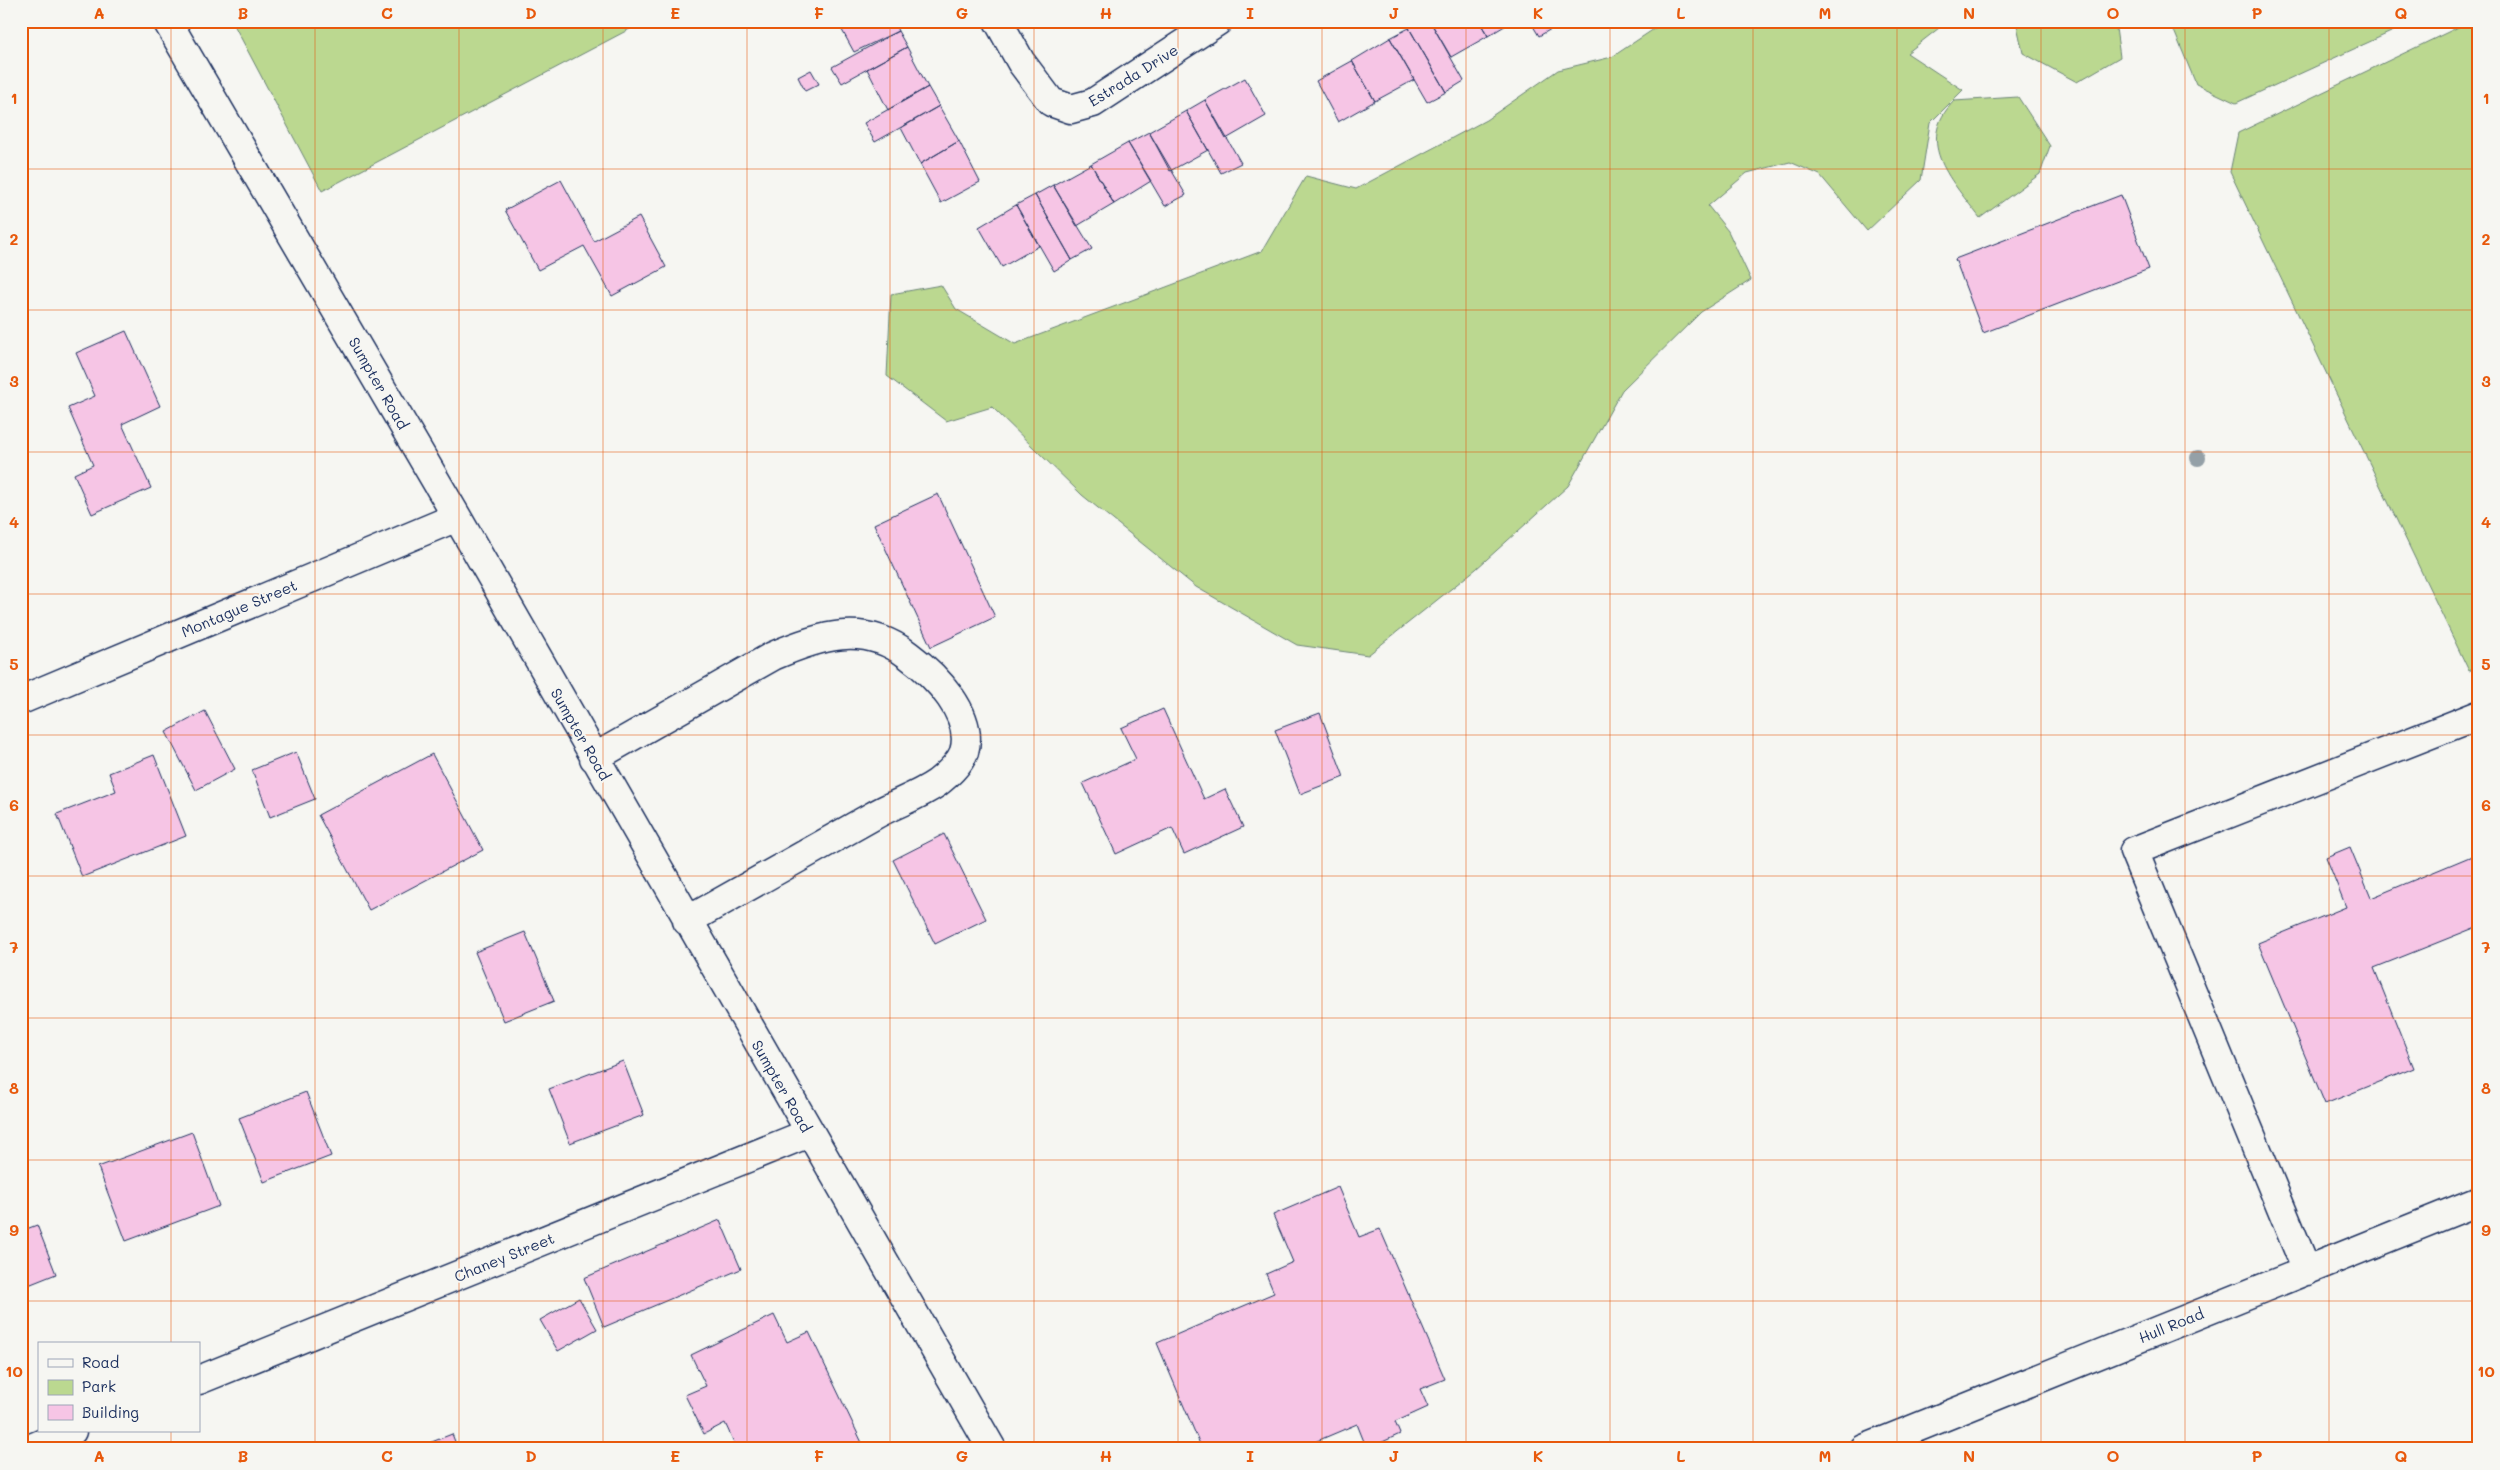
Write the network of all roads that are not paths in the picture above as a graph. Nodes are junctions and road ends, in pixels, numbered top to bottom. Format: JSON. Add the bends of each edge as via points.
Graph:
{"nodes":[{"id":1,"x":167,"y":21,"type":"edge"},
{"id":2,"x":998,"y":21,"type":"edge"},
{"id":3,"x":1218,"y":21,"type":"edge"},
{"id":4,"x":457,"y":517,"type":"junction"},
{"id":5,"x":21,"y":700,"type":"edge"},
{"id":6,"x":2479,"y":715,"type":"edge"},
{"id":7,"x":594,"y":758,"type":"junction"},
{"id":8,"x":688,"y":921,"type":"junction"},
{"id":9,"x":809,"y":1133,"type":"junction"},
{"id":10,"x":2479,"y":1201,"type":"edge"},
{"id":11,"x":2307,"y":1271,"type":"junction"},
{"id":12,"x":200,"y":1380,"type":"edge"},
{"id":13,"x":70,"y":1432,"type":"edge"},
{"id":14,"x":29,"y":1449,"type":"edge"},
{"id":15,"x":992,"y":1449,"type":"edge"},
{"id":16,"x":1864,"y":1449,"type":"edge"}],
"edges":[{"from":1,"to":4,"type":"street","name":"Sumpter Road"},
{"from":2,"to":3,"type":"street","name":"Estrada Drive","via":[[1021,62],[1051,102],[1071,109],[1093,103]]},
{"from":4,"to":5,"type":"street","name":"Montague Street"},
{"from":4,"to":7,"type":"street","name":"Sumpter Road"},
{"from":6,"to":11,"type":"street","via":[[2134,851]]},
{"from":7,"to":8,"type":"street","name":"Sumpter Road"},
{"from":7,"to":8,"type":"street","via":[[773,656],[827,637],[850,634],[895,645],[936,680],[950,698],[966,738],[963,754],[952,771],[936,784],[877,813]]},
{"from":8,"to":9,"type":"street","name":"Sumpter Road"},
{"from":9,"to":12,"type":"street","name":"Chaney Street"},
{"from":9,"to":15,"type":"street","name":"Sumpter Road"},
{"from":10,"to":11,"type":"street","name":"Hull Road"},
{"from":11,"to":16,"type":"street","name":"Hull Road"},
{"from":13,"to":14,"type":"street"}]}
